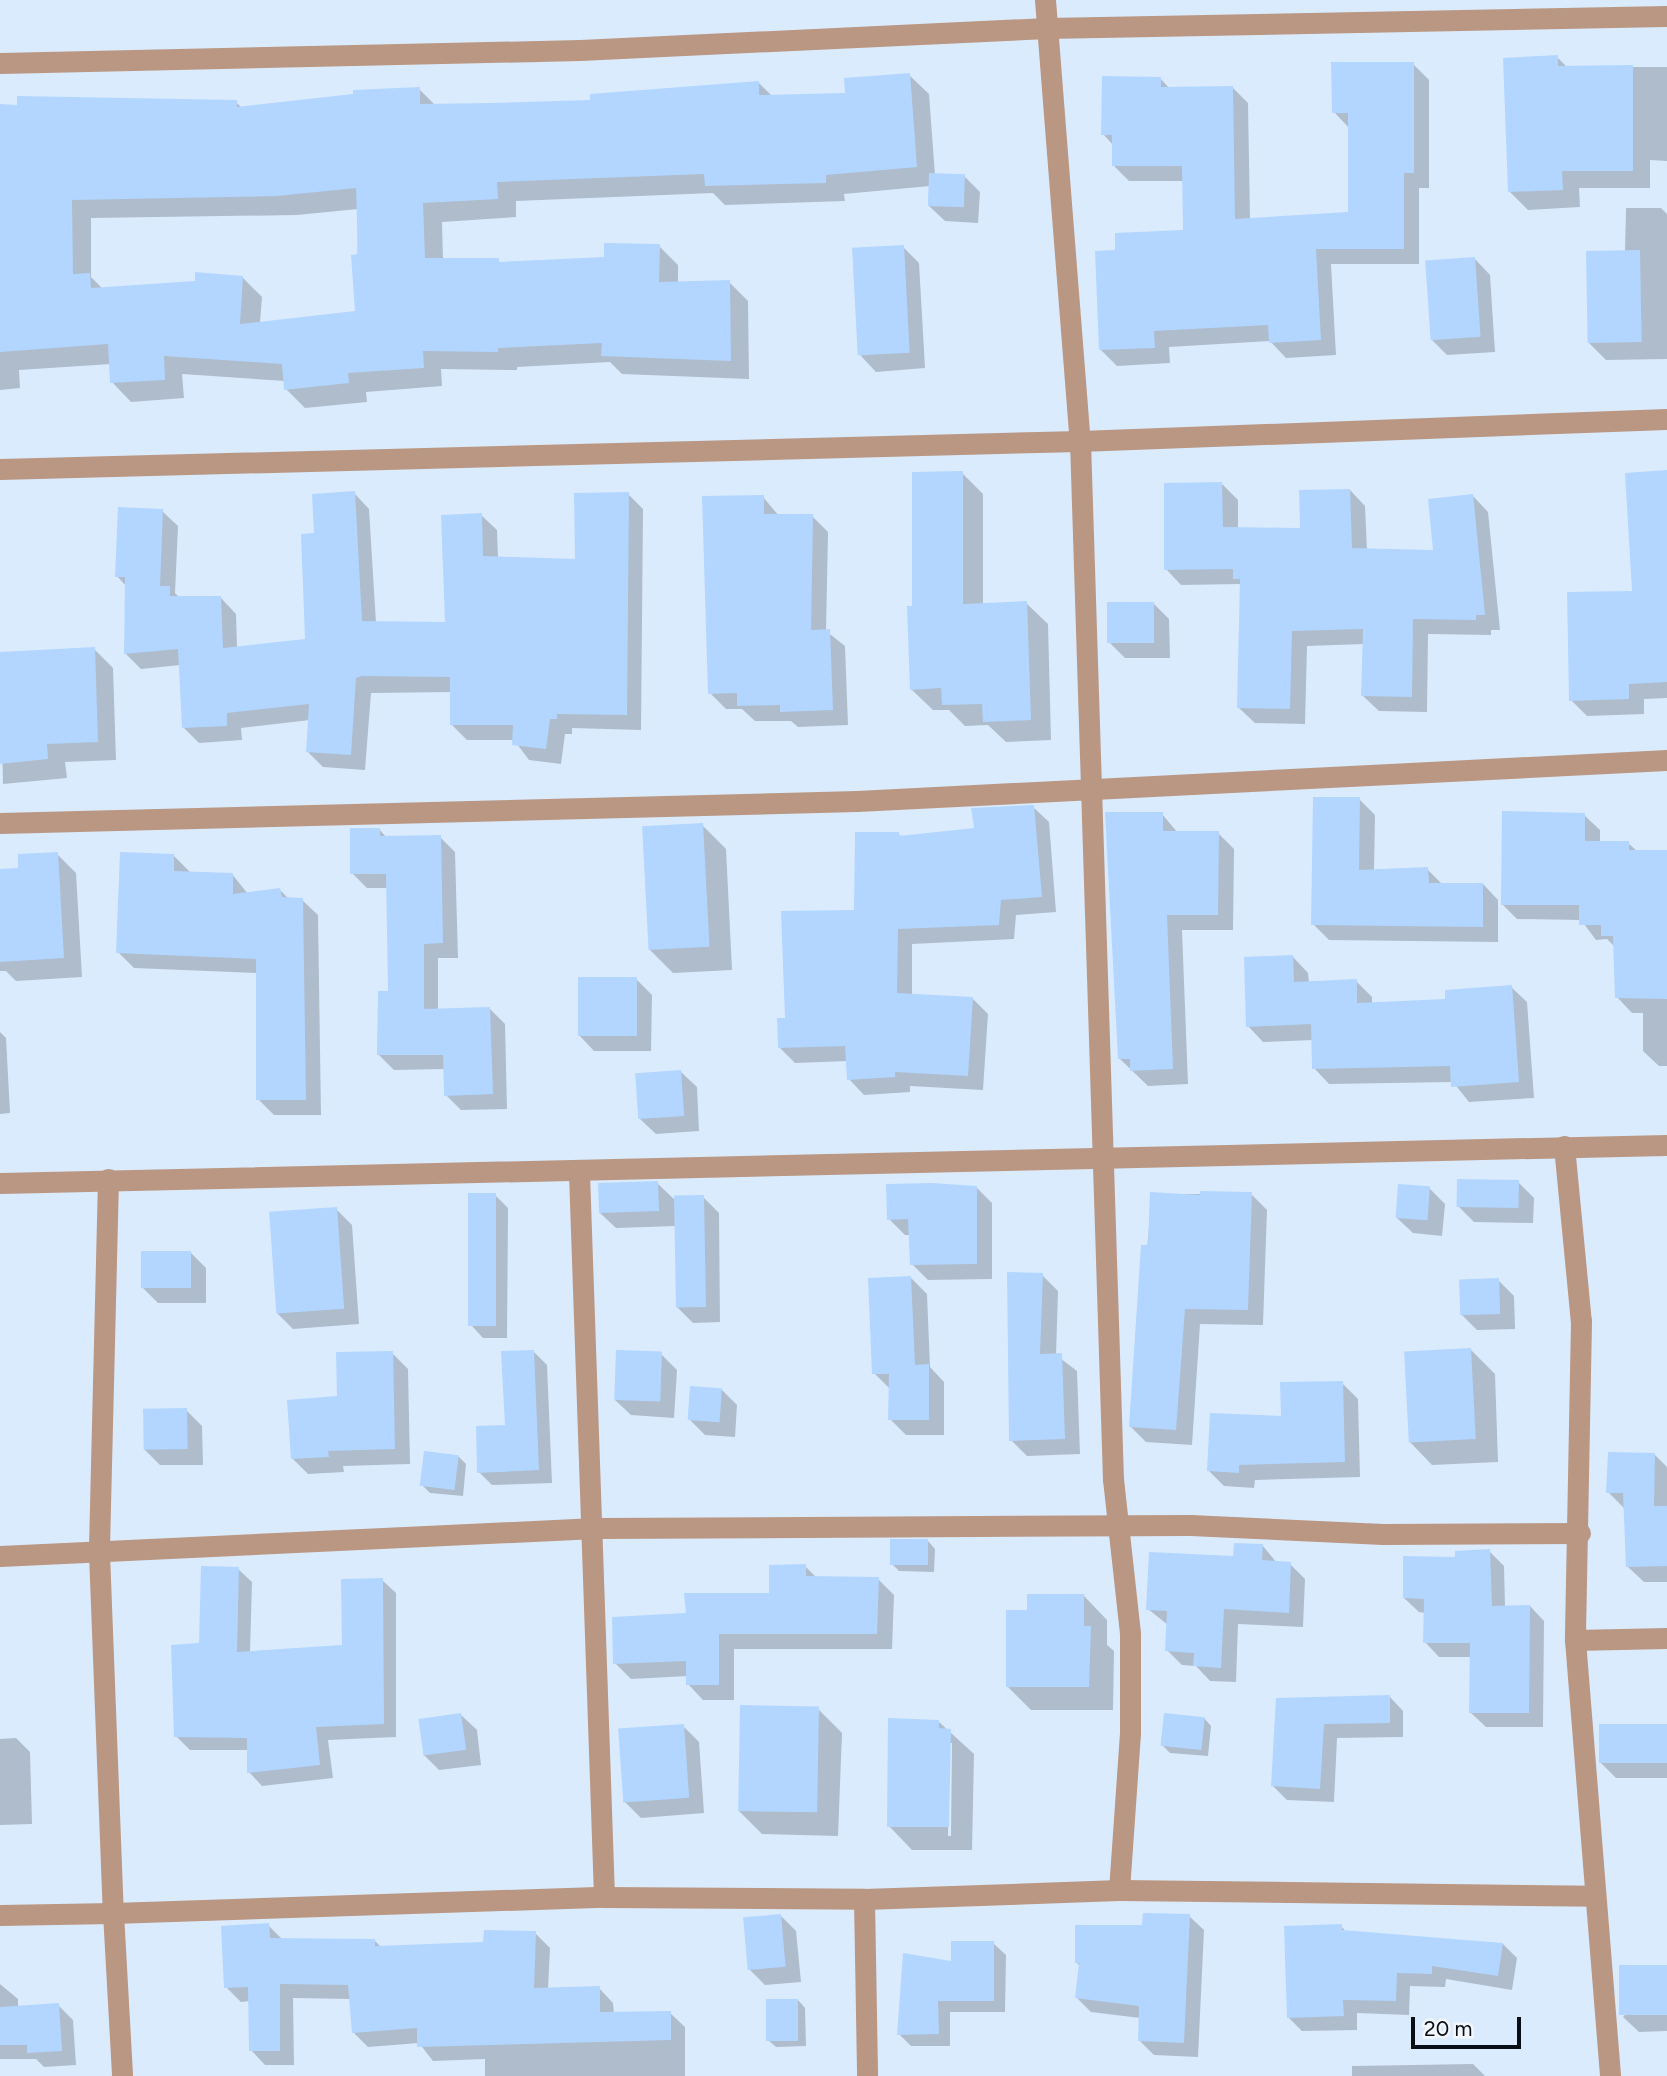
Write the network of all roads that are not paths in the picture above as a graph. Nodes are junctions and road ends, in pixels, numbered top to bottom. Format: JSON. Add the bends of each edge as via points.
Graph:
{"nodes":[{"id":1,"x":1045,"y":0,"type":"edge"},
{"id":2,"x":1667,"y":16,"type":"edge"},
{"id":3,"x":1047,"y":28,"type":"junction"},
{"id":4,"x":0,"y":63,"type":"edge"},
{"id":5,"x":1667,"y":419,"type":"edge"},
{"id":6,"x":1080,"y":441,"type":"junction"},
{"id":7,"x":0,"y":468,"type":"edge"},
{"id":8,"x":1667,"y":760,"type":"edge"},
{"id":9,"x":1092,"y":791,"type":"junction"},
{"id":10,"x":0,"y":823,"type":"edge"},
{"id":11,"x":1667,"y":1145,"type":"edge"},
{"id":12,"x":1564,"y":1146,"type":"junction"},
{"id":13,"x":1101,"y":1160,"type":"junction"},
{"id":14,"x":579,"y":1173,"type":"junction"},
{"id":15,"x":108,"y":1179,"type":"junction"},
{"id":16,"x":0,"y":1183,"type":"edge"},
{"id":17,"x":1115,"y":1527,"type":"junction"},
{"id":18,"x":595,"y":1528,"type":"junction"},
{"id":19,"x":1580,"y":1533,"type":"junction"},
{"id":20,"x":99,"y":1553,"type":"junction"},
{"id":21,"x":0,"y":1556,"type":"edge"},
{"id":22,"x":1667,"y":1638,"type":"edge"},
{"id":23,"x":1575,"y":1640,"type":"junction"},
{"id":24,"x":1119,"y":1890,"type":"junction"},
{"id":25,"x":604,"y":1896,"type":"junction"},
{"id":26,"x":1595,"y":1896,"type":"junction"},
{"id":27,"x":864,"y":1899,"type":"junction"},
{"id":28,"x":113,"y":1913,"type":"junction"},
{"id":29,"x":0,"y":1915,"type":"edge"},
{"id":30,"x":122,"y":2076,"type":"edge"},
{"id":31,"x":867,"y":2076,"type":"edge"},
{"id":32,"x":1610,"y":2076,"type":"edge"}],
"edges":[{"from":1,"to":3,"type":"street"},
{"from":2,"to":3,"type":"street"},
{"from":3,"to":4,"type":"street","via":[[580,50]]},
{"from":3,"to":6,"type":"street"},
{"from":5,"to":6,"type":"street"},
{"from":6,"to":7,"type":"street"},
{"from":6,"to":9,"type":"street"},
{"from":8,"to":9,"type":"street"},
{"from":9,"to":10,"type":"street"},
{"from":9,"to":13,"type":"street"},
{"from":11,"to":12,"type":"street"},
{"from":12,"to":13,"type":"street"},
{"from":12,"to":19,"type":"street","via":[[1581,1321]]},
{"from":13,"to":14,"type":"street"},
{"from":13,"to":17,"type":"street"},
{"from":14,"to":15,"type":"street"},
{"from":14,"to":18,"type":"street"},
{"from":15,"to":16,"type":"street"},
{"from":15,"to":20,"type":"street"},
{"from":17,"to":18,"type":"street"},
{"from":17,"to":19,"type":"street","via":[[1190,1525],[1383,1534]]},
{"from":17,"to":24,"type":"street","via":[[1126,1581],[1131,1678]]},
{"from":18,"to":20,"type":"street"},
{"from":18,"to":25,"type":"street"},
{"from":19,"to":23,"type":"street"},
{"from":20,"to":21,"type":"street"},
{"from":20,"to":28,"type":"street"},
{"from":22,"to":23,"type":"street"},
{"from":23,"to":26,"type":"street"},
{"from":24,"to":26,"type":"street"},
{"from":24,"to":27,"type":"street"},
{"from":25,"to":27,"type":"street"},
{"from":25,"to":28,"type":"street"},
{"from":26,"to":32,"type":"street"},
{"from":27,"to":31,"type":"street"},
{"from":28,"to":29,"type":"street"},
{"from":28,"to":30,"type":"street"}]}
